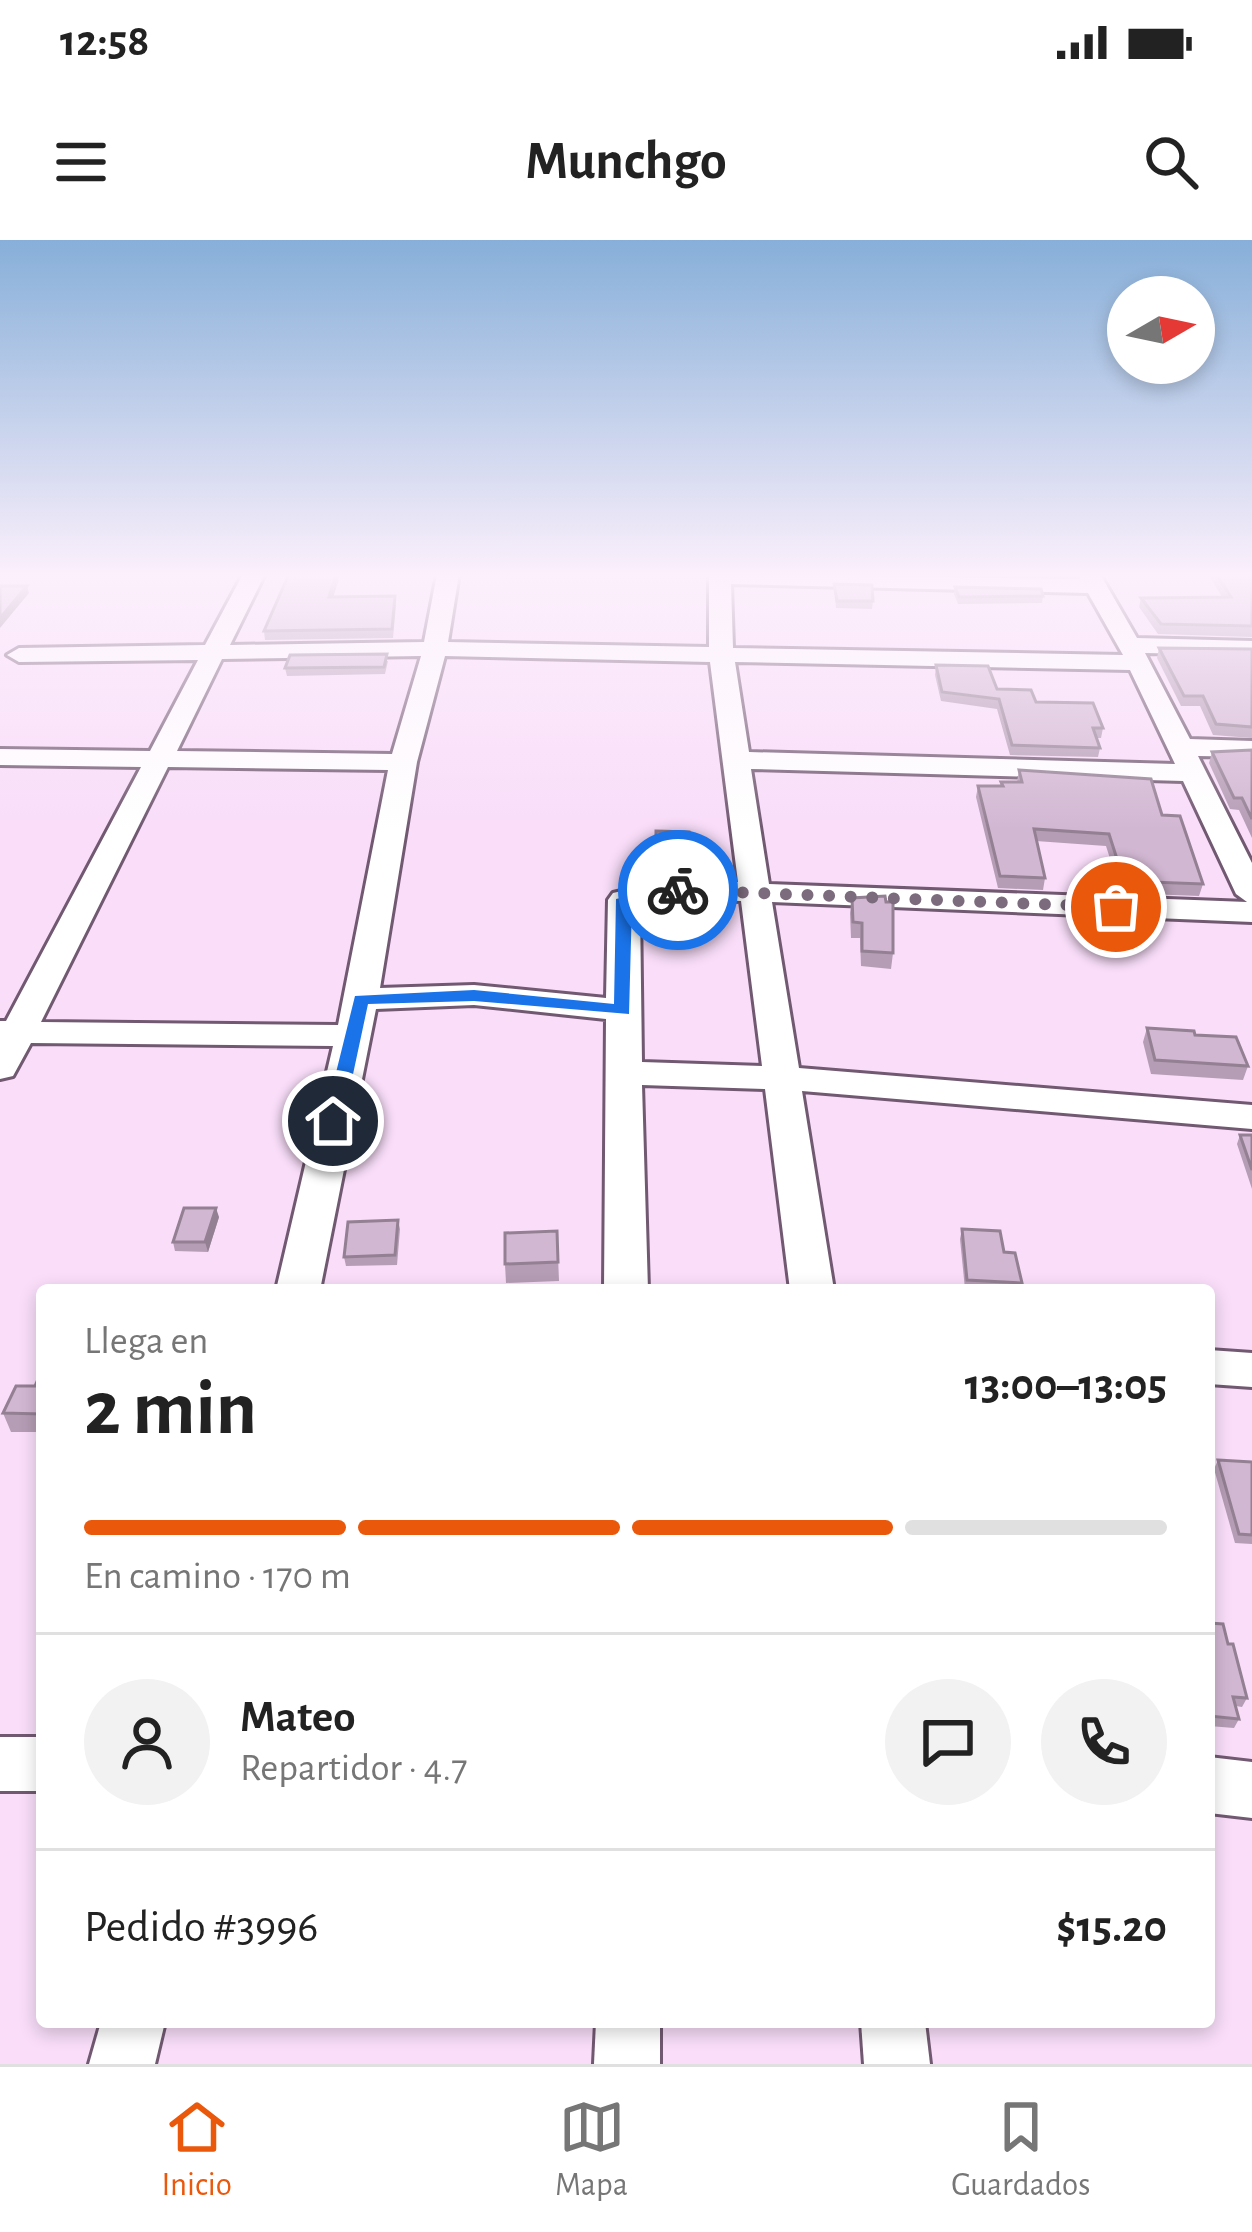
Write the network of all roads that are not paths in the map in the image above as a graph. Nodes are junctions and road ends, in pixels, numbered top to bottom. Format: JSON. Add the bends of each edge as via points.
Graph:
{"nodes":[{"id":1,"x":214,"y":659,"type":"edge"},
{"id":2,"x":432,"y":659,"type":"edge"},
{"id":3,"x":722,"y":659,"type":"edge"},
{"id":4,"x":1137,"y":659,"type":"edge"},
{"id":5,"x":1252,"y":748,"type":"edge"},
{"id":6,"x":0,"y":757,"type":"edge"},
{"id":7,"x":159,"y":759,"type":"junction"},
{"id":8,"x":740,"y":760,"type":"junction"},
{"id":9,"x":1187,"y":760,"type":"junction"},
{"id":10,"x":403,"y":762,"type":"junction"},
{"id":11,"x":752,"y":892,"type":"junction"},
{"id":12,"x":1252,"y":894,"type":"edge"},
{"id":13,"x":1252,"y":912,"type":"edge"},
{"id":14,"x":361,"y":999,"type":"junction"},
{"id":15,"x":623,"y":1010,"type":"junction"},
{"id":16,"x":8,"y":1032,"type":"edge"},
{"id":17,"x":351,"y":1036,"type":"junction"},
{"id":18,"x":0,"y":1069,"type":"edge"},
{"id":19,"x":622,"y":1073,"type":"junction"},
{"id":20,"x":784,"y":1078,"type":"junction"},
{"id":21,"x":1252,"y":1117,"type":"edge"},
{"id":22,"x":299,"y":1284,"type":"edge"},
{"id":23,"x":626,"y":1284,"type":"edge"},
{"id":24,"x":811,"y":1284,"type":"edge"},
{"id":25,"x":1215,"y":1367,"type":"edge"},
{"id":26,"x":1252,"y":1370,"type":"edge"},
{"id":27,"x":0,"y":1764,"type":"edge"},
{"id":28,"x":36,"y":1764,"type":"edge"},
{"id":29,"x":1215,"y":1786,"type":"edge"},
{"id":30,"x":1252,"y":1790,"type":"edge"},
{"id":31,"x":131,"y":2028,"type":"edge"},
{"id":32,"x":628,"y":2028,"type":"edge"},
{"id":33,"x":894,"y":2028,"type":"edge"},
{"id":34,"x":122,"y":2064,"type":"edge"},
{"id":35,"x":627,"y":2064,"type":"edge"},
{"id":36,"x":897,"y":2064,"type":"edge"}],
"edges":[{"from":1,"to":7,"type":"street"},
{"from":2,"to":10,"type":"street"},
{"from":3,"to":8,"type":"street"},
{"from":4,"to":9,"type":"street"},
{"from":5,"to":9,"type":"street"},
{"from":6,"to":7,"type":"street"},
{"from":7,"to":10,"type":"street"},
{"from":7,"to":16,"type":"street"},
{"from":8,"to":9,"type":"street"},
{"from":8,"to":11,"type":"street"},
{"from":9,"to":12,"type":"street"},
{"from":10,"to":14,"type":"street"},
{"from":11,"to":13,"type":"street"},
{"from":11,"to":15,"type":"street","via":[[669,889],[624,899]]},
{"from":11,"to":20,"type":"street"},
{"from":14,"to":15,"type":"street","via":[[474,995]]},
{"from":14,"to":17,"type":"street"},
{"from":15,"to":19,"type":"street"},
{"from":16,"to":17,"type":"street"},
{"from":16,"to":18,"type":"street"},
{"from":17,"to":22,"type":"street"},
{"from":19,"to":20,"type":"street"},
{"from":19,"to":23,"type":"street"},
{"from":20,"to":21,"type":"street"},
{"from":20,"to":24,"type":"street"},
{"from":25,"to":26,"type":"street"},
{"from":27,"to":28,"type":"street"},
{"from":29,"to":30,"type":"street"},
{"from":31,"to":34,"type":"street"},
{"from":32,"to":35,"type":"street"},
{"from":33,"to":36,"type":"street"}]}
